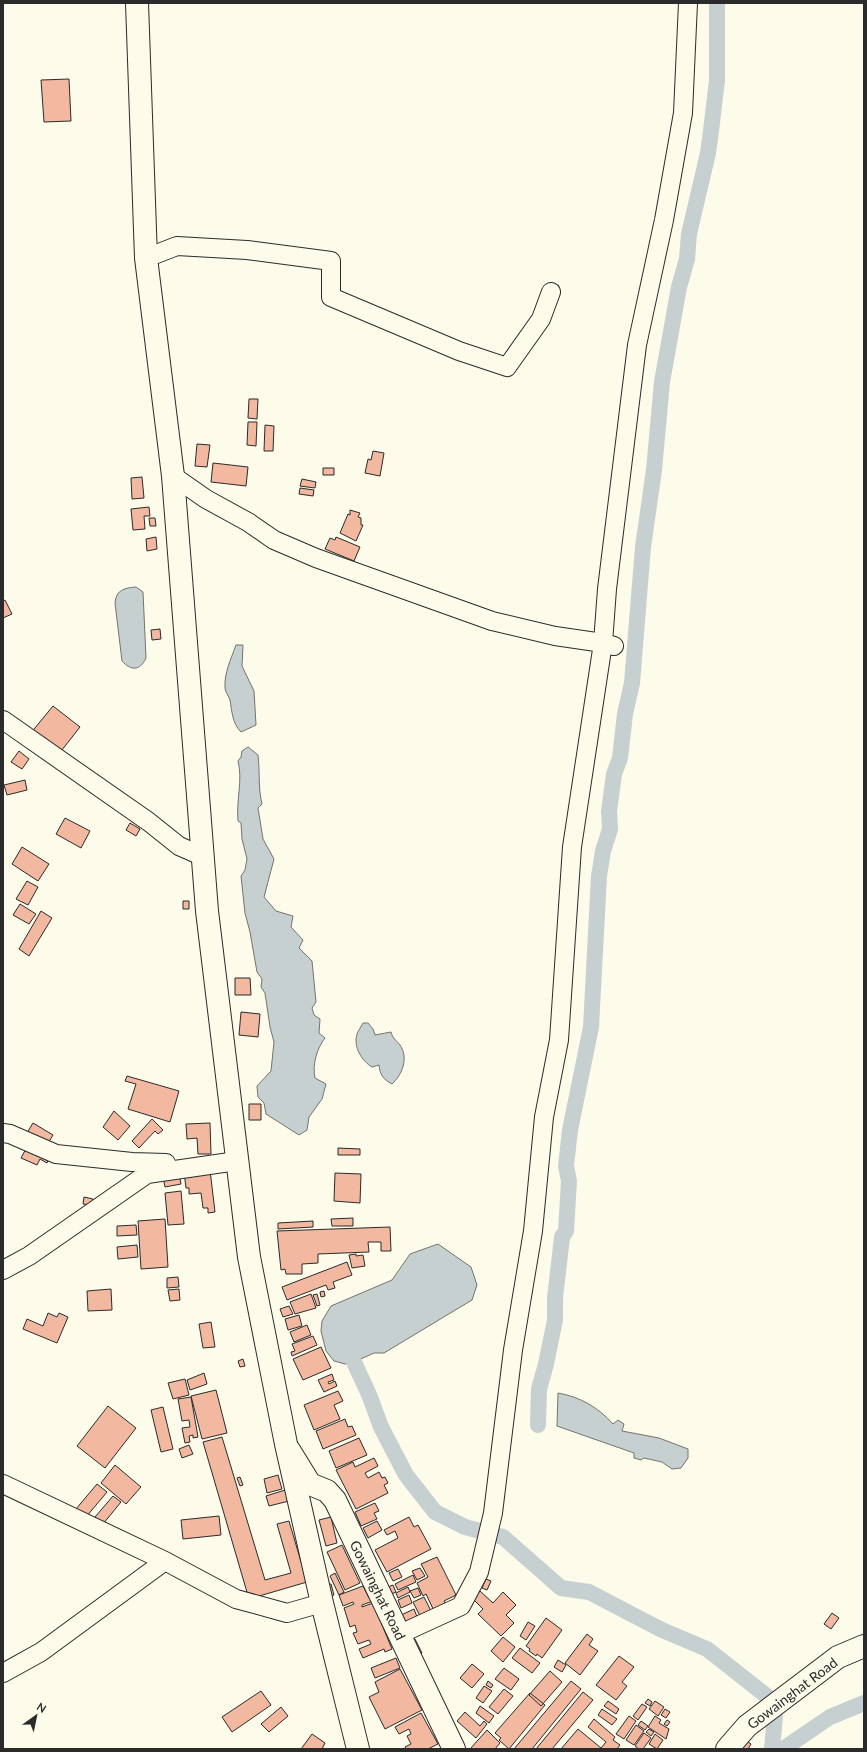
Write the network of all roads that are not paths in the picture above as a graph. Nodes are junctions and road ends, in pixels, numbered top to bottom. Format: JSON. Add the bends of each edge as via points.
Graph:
{"nodes":[{"id":1,"x":136,"y":3,"type":"edge"},
{"id":2,"x":688,"y":3,"type":"edge"},
{"id":3,"x":146,"y":258,"type":"junction"},
{"id":4,"x":551,"y":292,"type":"dead end"},
{"id":5,"x":173,"y":476,"type":"junction"},
{"id":6,"x":609,"y":645,"type":"junction"},
{"id":7,"x":3,"y":720,"type":"edge"},
{"id":8,"x":204,"y":857,"type":"junction"},
{"id":9,"x":3,"y":1133,"type":"edge"},
{"id":10,"x":237,"y":1161,"type":"junction"},
{"id":11,"x":3,"y":1270,"type":"edge"},
{"id":12,"x":286,"y":1444,"type":"junction"},
{"id":13,"x":3,"y":1484,"type":"edge"},
{"id":14,"x":165,"y":1561,"type":"junction"},
{"id":15,"x":322,"y":1603,"type":"junction"},
{"id":16,"x":400,"y":1634,"type":"junction"},
{"id":17,"x":864,"y":1646,"type":"edge"},
{"id":18,"x":3,"y":1673,"type":"edge"},
{"id":19,"x":358,"y":1749,"type":"edge"},
{"id":20,"x":454,"y":1749,"type":"edge"},
{"id":21,"x":727,"y":1749,"type":"edge"}],
"edges":[{"from":1,"to":3,"type":"main road"},
{"from":2,"to":6,"type":"street","via":[[683,113],[664,220],[637,345],[607,589]]},
{"from":3,"to":4,"type":"street","via":[[177,246],[247,250],[331,261],[331,296],[459,352],[507,367],[541,319]]},
{"from":3,"to":5,"type":"main road"},
{"from":5,"to":6,"type":"street","via":[[274,540],[316,558],[492,621],[555,636]]},
{"from":5,"to":8,"type":"main road"},
{"from":6,"to":16,"type":"street","via":[[572,847],[559,1040],[544,1117],[533,1231],[513,1350],[488,1539],[479,1572],[461,1606]]},
{"from":7,"to":8,"type":"street","via":[[149,822],[179,846]]},
{"from":8,"to":10,"type":"main road","via":[[207,911]]},
{"from":9,"to":10,"type":"street","via":[[56,1154],[132,1162]]},
{"from":10,"to":11,"type":"street","via":[[147,1174],[29,1256]]},
{"from":10,"to":12,"type":"main road","via":[[248,1257]]},
{"from":12,"to":15,"type":"main road"},
{"from":12,"to":16,"type":"main road","name":"Gowainghat Road","via":[[310,1484],[327,1491],[335,1500]]},
{"from":13,"to":14,"type":"street"},
{"from":14,"to":15,"type":"street","via":[[236,1599],[287,1613]]},
{"from":14,"to":18,"type":"street","via":[[41,1652]]},
{"from":15,"to":19,"type":"main road"},
{"from":16,"to":20,"type":"main road","name":"Gowainghat Road"},
{"from":17,"to":21,"type":"main road","name":"Gowainghat Road","via":[[838,1657],[747,1726]]}]}
